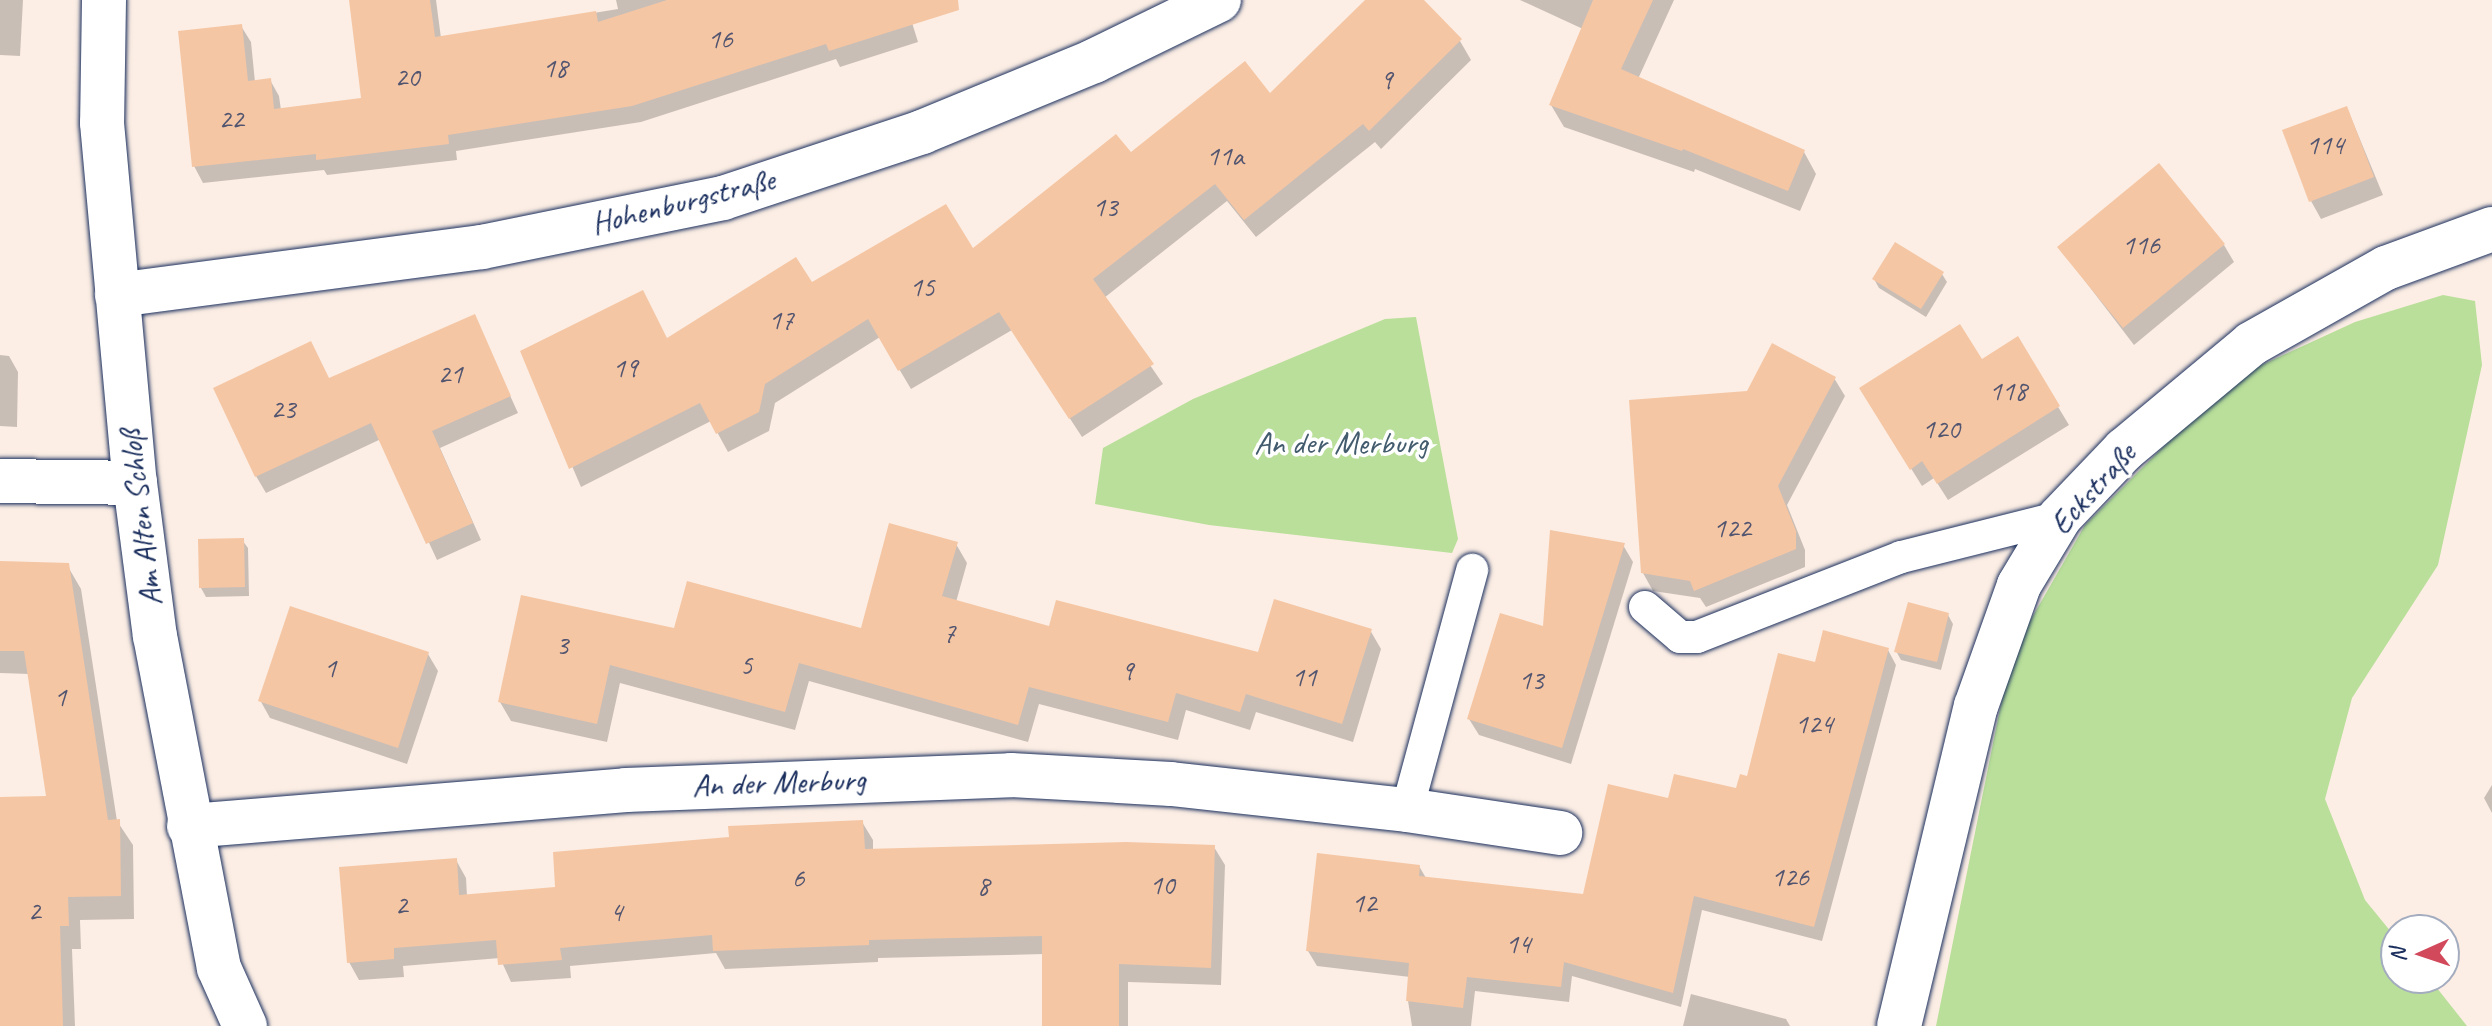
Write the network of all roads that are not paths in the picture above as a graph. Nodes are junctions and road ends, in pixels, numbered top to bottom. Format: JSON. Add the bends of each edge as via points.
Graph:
{"nodes":[{"id":1,"x":104,"y":0,"type":"edge"},
{"id":2,"x":1219,"y":0,"type":"edge"},
{"id":3,"x":2492,"y":229,"type":"edge"},
{"id":4,"x":117,"y":295,"type":"junction"},
{"id":5,"x":0,"y":481,"type":"edge"},
{"id":6,"x":135,"y":483,"type":"junction"},
{"id":7,"x":2060,"y":517,"type":"junction"},
{"id":8,"x":1472,"y":570,"type":"dead end"},
{"id":9,"x":1645,"y":607,"type":"dead end"},
{"id":10,"x":1407,"y":810,"type":"junction"},
{"id":11,"x":189,"y":826,"type":"junction"},
{"id":12,"x":1560,"y":833,"type":"dead end"},
{"id":13,"x":245,"y":1026,"type":"edge"},
{"id":14,"x":1899,"y":1026,"type":"edge"}],
"edges":[{"from":1,"to":4,"type":"street","name":"Am Alten Schloß","via":[[102,123]]},
{"from":2,"to":4,"type":"street","name":"Hohenburgstraße","via":[[1094,61],[922,132],[723,198],[482,247]]},
{"from":3,"to":7,"type":"street","name":"Eckstraße","via":[[2386,268],[2251,344],[2124,450]]},
{"from":4,"to":6,"type":"street","name":"Am Alten Schloß"},
{"from":5,"to":6,"type":"street"},
{"from":6,"to":11,"type":"street","name":"Am Alten Schloß","via":[[155,636]]},
{"from":7,"to":9,"type":"lane","via":[[1901,557],[1697,637],[1680,637]]},
{"from":7,"to":14,"type":"street","name":"Eckstraße","via":[[2019,585],[1976,706]]},
{"from":8,"to":10,"type":"lane"},
{"from":10,"to":11,"type":"street","name":"An der Merburg","via":[[1171,784],[1011,775],[626,790]]},
{"from":10,"to":12,"type":"street","name":"An der Merburg"},
{"from":11,"to":13,"type":"street","name":"Am Alten Schloß","via":[[219,968]]}]}
